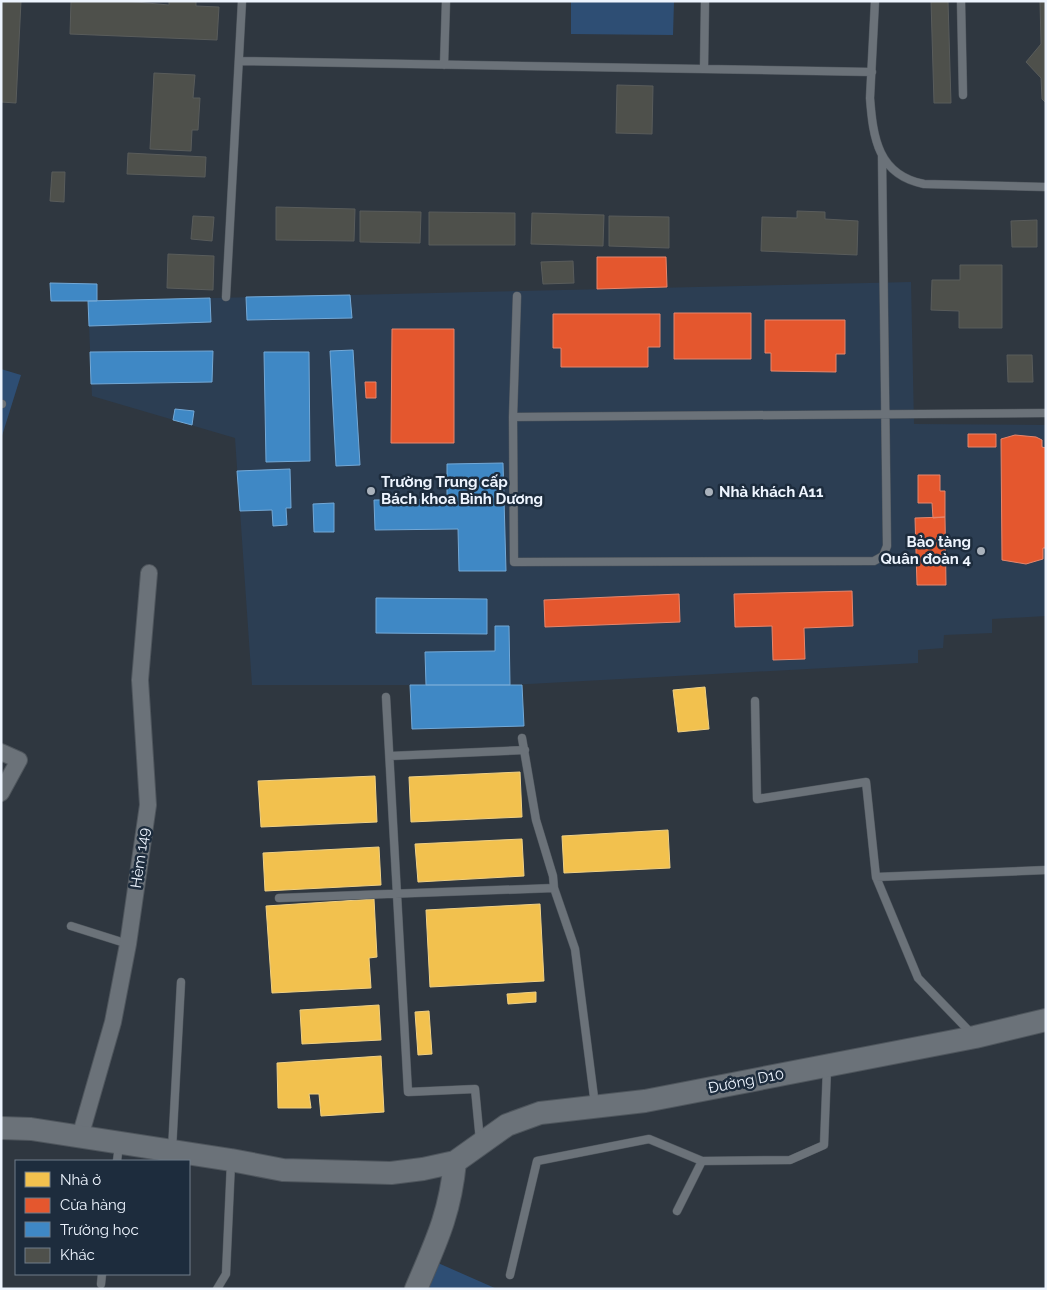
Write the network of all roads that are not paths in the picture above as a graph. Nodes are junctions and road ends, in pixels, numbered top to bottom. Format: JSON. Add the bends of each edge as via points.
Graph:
{"nodes":[{"id":1,"x":242,"y":1,"type":"edge"},
{"id":2,"x":446,"y":1,"type":"edge"},
{"id":3,"x":705,"y":1,"type":"edge"},
{"id":4,"x":875,"y":1,"type":"edge"},
{"id":5,"x":961,"y":1,"type":"edge"},
{"id":6,"x":239,"y":61,"type":"junction"},
{"id":7,"x":444,"y":65,"type":"junction"},
{"id":8,"x":704,"y":70,"type":"junction"},
{"id":9,"x":872,"y":72,"type":"junction"},
{"id":10,"x":963,"y":95,"type":"dead end"},
{"id":11,"x":882,"y":156,"type":"junction"},
{"id":12,"x":1046,"y":187,"type":"edge"},
{"id":13,"x":517,"y":296,"type":"dead end"},
{"id":14,"x":226,"y":297,"type":"dead end"},
{"id":15,"x":886,"y":414,"type":"junction"},
{"id":16,"x":1046,"y":414,"type":"edge"},
{"id":17,"x":512,"y":417,"type":"junction"},
{"id":18,"x":149,"y":574,"type":"dead end"},
{"id":19,"x":386,"y":697,"type":"dead end"},
{"id":20,"x":756,"y":701,"type":"dead end"},
{"id":21,"x":522,"y":738,"type":"dead end"},
{"id":22,"x":524,"y":750,"type":"junction"},
{"id":23,"x":1,"y":752,"type":"edge"},
{"id":24,"x":390,"y":756,"type":"junction"},
{"id":25,"x":1,"y":793,"type":"edge"},
{"id":26,"x":1046,"y":870,"type":"edge"},
{"id":27,"x":876,"y":877,"type":"junction"},
{"id":28,"x":554,"y":888,"type":"junction"},
{"id":29,"x":397,"y":893,"type":"junction"},
{"id":30,"x":279,"y":898,"type":"dead end"},
{"id":31,"x":71,"y":926,"type":"dead end"},
{"id":32,"x":128,"y":944,"type":"junction"},
{"id":33,"x":181,"y":982,"type":"dead end"},
{"id":34,"x":1046,"y":1020,"type":"edge"},
{"id":35,"x":975,"y":1038,"type":"junction"},
{"id":36,"x":827,"y":1066,"type":"junction"},
{"id":37,"x":595,"y":1107,"type":"junction"},
{"id":38,"x":1,"y":1128,"type":"edge"},
{"id":39,"x":80,"y":1137,"type":"junction"},
{"id":40,"x":480,"y":1142,"type":"junction"},
{"id":41,"x":118,"y":1152,"type":"edge"},
{"id":42,"x":184,"y":1156,"type":"edge"},
{"id":43,"x":231,"y":1160,"type":"junction"},
{"id":44,"x":702,"y":1161,"type":"junction"},
{"id":45,"x":455,"y":1162,"type":"junction"},
{"id":46,"x":677,"y":1211,"type":"dead end"},
{"id":47,"x":510,"y":1274,"type":"dead end"},
{"id":48,"x":102,"y":1275,"type":"edge"},
{"id":49,"x":101,"y":1284,"type":"dead end"},
{"id":50,"x":217,"y":1289,"type":"edge"},
{"id":51,"x":416,"y":1289,"type":"edge"}],
"edges":[{"from":1,"to":6,"type":"lane"},
{"from":2,"to":7,"type":"lane"},
{"from":3,"to":8,"type":"lane"},
{"from":4,"to":9,"type":"lane"},
{"from":5,"to":10,"type":"lane"},
{"from":6,"to":7,"type":"lane"},
{"from":6,"to":14,"type":"lane"},
{"from":7,"to":8,"type":"lane"},
{"from":8,"to":9,"type":"lane"},
{"from":9,"to":11,"type":"lane","via":[[871,114]]},
{"from":11,"to":12,"type":"lane","via":[[897,174],[914,182]]},
{"from":11,"to":15,"type":"lane"},
{"from":13,"to":17,"type":"lane"},
{"from":15,"to":16,"type":"lane"},
{"from":15,"to":17,"type":"lane"},
{"from":15,"to":17,"type":"lane","via":[[888,546],[883,556],[869,562],[514,562]]},
{"from":18,"to":32,"type":"street","name":"Hẻm 149","via":[[140,680],[148,806]]},
{"from":19,"to":24,"type":"lane"},
{"from":20,"to":27,"type":"lane","via":[[757,799],[866,782]]},
{"from":21,"to":22,"type":"lane"},
{"from":22,"to":24,"type":"lane"},
{"from":22,"to":28,"type":"lane","via":[[529,788],[554,876]]},
{"from":23,"to":25,"type":"street","via":[[18,760]]},
{"from":24,"to":29,"type":"lane"},
{"from":26,"to":27,"type":"lane"},
{"from":27,"to":35,"type":"lane","via":[[918,978]]},
{"from":28,"to":29,"type":"lane"},
{"from":28,"to":37,"type":"lane","via":[[575,949]]},
{"from":29,"to":30,"type":"lane"},
{"from":29,"to":40,"type":"lane","via":[[408,1092],[475,1089]]},
{"from":31,"to":32,"type":"lane"},
{"from":32,"to":39,"type":"street","name":"Hẻm 149","via":[[113,1022]]},
{"from":33,"to":42,"type":"lane"},
{"from":34,"to":35,"type":"street","name":"Đường D10"},
{"from":35,"to":36,"type":"street","name":"Đường D10"},
{"from":36,"to":37,"type":"street","name":"Đường D10","via":[[645,1101]]},
{"from":36,"to":44,"type":"lane","via":[[824,1145],[790,1160]]},
{"from":37,"to":40,"type":"street","name":"Đường D10","via":[[526,1117]]},
{"from":38,"to":39,"type":"street"},
{"from":39,"to":41,"type":"street"},
{"from":40,"to":45,"type":"street","name":"Đường D10"},
{"from":41,"to":42,"type":"street"},
{"from":42,"to":43,"type":"street"},
{"from":43,"to":45,"type":"street","via":[[283,1170],[367,1174],[423,1169]]},
{"from":43,"to":50,"type":"lane","via":[[226,1274]]},
{"from":44,"to":46,"type":"lane"},
{"from":44,"to":47,"type":"lane","via":[[649,1139],[537,1161]]},
{"from":45,"to":51,"type":"street","via":[[446,1219]]},
{"from":48,"to":49,"type":"lane"}]}
